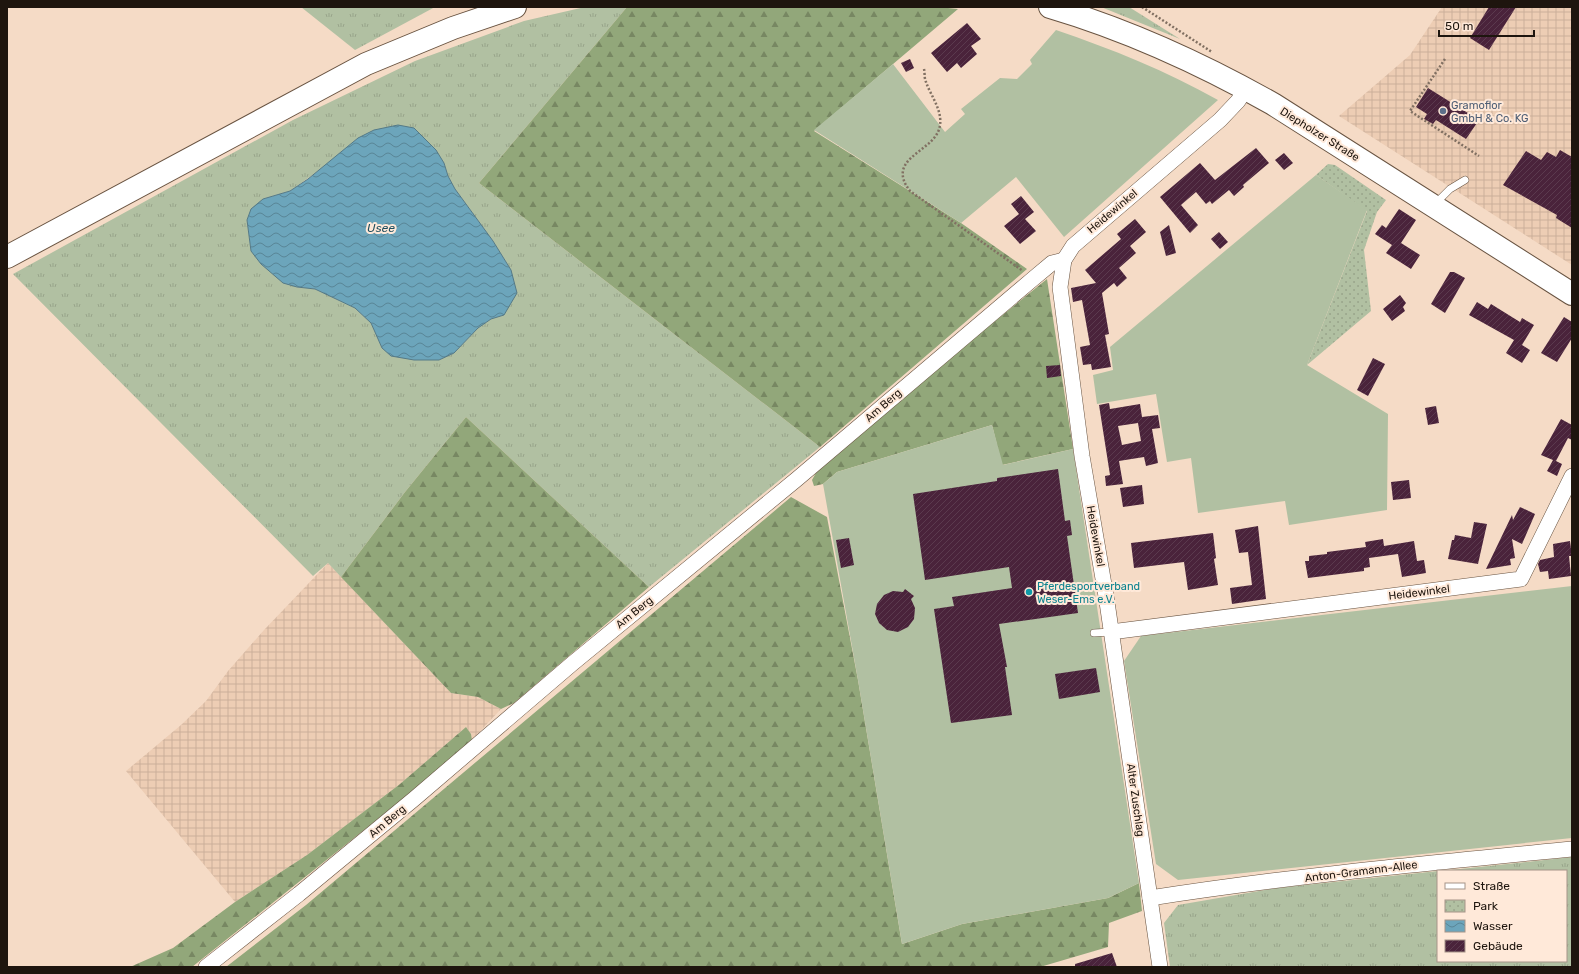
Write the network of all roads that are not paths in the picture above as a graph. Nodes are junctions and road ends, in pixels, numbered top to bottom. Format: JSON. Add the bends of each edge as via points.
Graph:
{"nodes":[{"id":1,"x":515,"y":7,"type":"edge"},
{"id":2,"x":1050,"y":7,"type":"edge"},
{"id":3,"x":1246,"y":88,"type":"junction"},
{"id":4,"x":1465,"y":180,"type":"dead end"},
{"id":5,"x":1434,"y":205,"type":"junction"},
{"id":6,"x":7,"y":257,"type":"edge"},
{"id":7,"x":1064,"y":260,"type":"junction"},
{"id":8,"x":1572,"y":294,"type":"edge"},
{"id":9,"x":1572,"y":476,"type":"edge"},
{"id":10,"x":1111,"y":632,"type":"junction"},
{"id":11,"x":1094,"y":633,"type":"dead end"},
{"id":12,"x":1572,"y":849,"type":"edge"},
{"id":13,"x":1150,"y":898,"type":"junction"},
{"id":14,"x":206,"y":967,"type":"edge"},
{"id":15,"x":1160,"y":967,"type":"edge"}],
"edges":[{"from":1,"to":6,"type":"main road","via":[[453,28],[366,64]]},
{"from":2,"to":3,"type":"main road","name":"Diepholzer Straße","via":[[1140,39]]},
{"from":3,"to":5,"type":"main road","name":"Diepholzer Straße"},
{"from":3,"to":7,"type":"street","name":"Heidewinkel","via":[[1220,120],[1083,235]]},
{"from":4,"to":5,"type":"lane","via":[[1441,196]]},
{"from":5,"to":8,"type":"main road","name":"Diepholzer Straße"},
{"from":7,"to":10,"type":"street","name":"Heidewinkel","via":[[1060,287],[1082,456]]},
{"from":7,"to":14,"type":"street","name":"Am Berg","via":[[1052,263],[408,804]]},
{"from":9,"to":10,"type":"street","name":"Heidewinkel","via":[[1521,579]]},
{"from":10,"to":11,"type":"lane"},
{"from":10,"to":13,"type":"street","name":"Alter Zuschlag"},
{"from":12,"to":13,"type":"street","name":"Anton-Gramann-Allee","via":[[1397,866]]},
{"from":13,"to":15,"type":"street","name":"Alter Zuschlag"}]}
